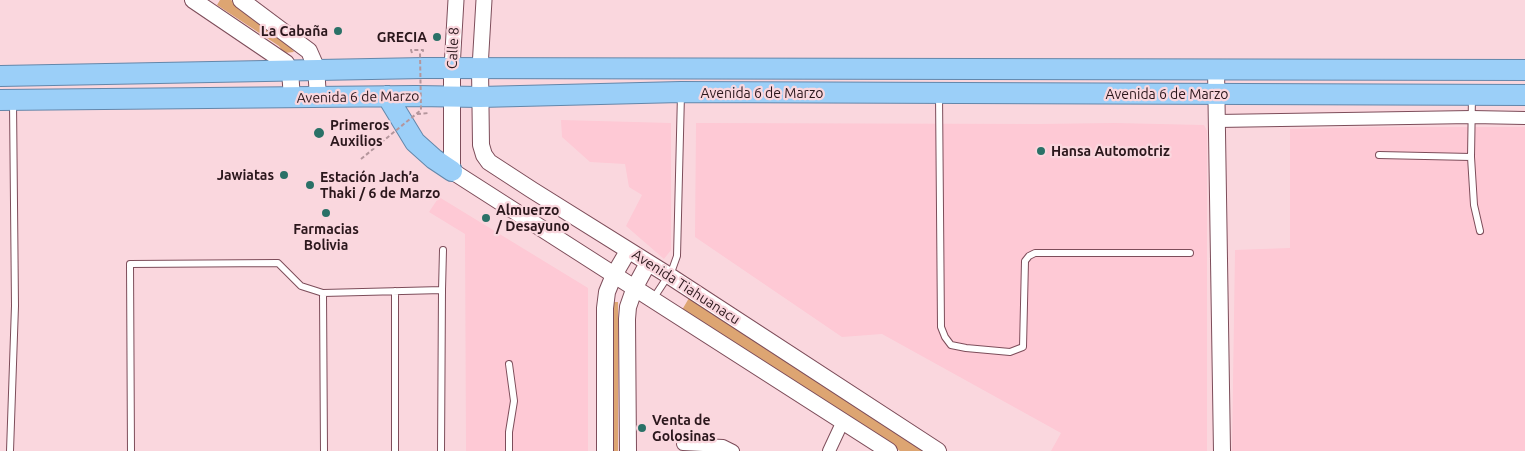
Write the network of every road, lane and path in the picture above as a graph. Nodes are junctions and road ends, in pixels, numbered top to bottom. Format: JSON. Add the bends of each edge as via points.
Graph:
{"nodes":[{"id":1,"x":193,"y":0,"type":"edge"},
{"id":2,"x":241,"y":0,"type":"edge"},
{"id":3,"x":456,"y":0,"type":"edge"},
{"id":4,"x":484,"y":0,"type":"edge"},
{"id":5,"x":210,"y":5,"type":"edge"},
{"id":6,"x":420,"y":53,"type":"dead end"},
{"id":7,"x":452,"y":68,"type":"junction"},
{"id":8,"x":480,"y":68,"type":"junction"},
{"id":9,"x":1216,"y":69,"type":"junction"},
{"id":10,"x":317,"y":70,"type":"junction"},
{"id":11,"x":1525,"y":70,"type":"edge"},
{"id":12,"x":290,"y":71,"type":"junction"},
{"id":13,"x":0,"y":76,"type":"edge"},
{"id":14,"x":681,"y":92,"type":"junction"},
{"id":15,"x":939,"y":93,"type":"junction"},
{"id":16,"x":1217,"y":95,"type":"junction"},
{"id":17,"x":1472,"y":95,"type":"junction"},
{"id":18,"x":1525,"y":95,"type":"edge"},
{"id":19,"x":387,"y":96,"type":"junction"},
{"id":20,"x":318,"y":97,"type":"junction"},
{"id":21,"x":451,"y":97,"type":"junction"},
{"id":22,"x":480,"y":97,"type":"junction"},
{"id":23,"x":292,"y":98,"type":"junction"},
{"id":24,"x":6,"y":100,"type":"edge"},
{"id":25,"x":429,"y":110,"type":"dead end"},
{"id":26,"x":416,"y":114,"type":"dead end"},
{"id":27,"x":1472,"y":117,"type":"junction"},
{"id":28,"x":1525,"y":118,"type":"edge"},
{"id":29,"x":1217,"y":120,"type":"junction"},
{"id":30,"x":1379,"y":155,"type":"dead end"},
{"id":31,"x":1471,"y":157,"type":"junction"},
{"id":32,"x":361,"y":159,"type":"dead end"},
{"id":33,"x":452,"y":171,"type":"junction"},
{"id":34,"x":1480,"y":231,"type":"dead end"},
{"id":35,"x":443,"y":250,"type":"dead end"},
{"id":36,"x":628,"y":250,"type":"junction"},
{"id":37,"x":1190,"y":253,"type":"dead end"},
{"id":38,"x":648,"y":263,"type":"junction"},
{"id":39,"x":614,"y":275,"type":"junction"},
{"id":40,"x":668,"y":276,"type":"junction"},
{"id":41,"x":634,"y":287,"type":"junction"},
{"id":42,"x":442,"y":290,"type":"junction"},
{"id":43,"x":395,"y":291,"type":"junction"},
{"id":44,"x":323,"y":293,"type":"junction"},
{"id":45,"x":653,"y":299,"type":"junction"},
{"id":46,"x":509,"y":364,"type":"dead end"},
{"id":47,"x":843,"y":421,"type":"junction"},
{"id":48,"x":683,"y":444,"type":"dead end"},
{"id":49,"x":10,"y":451,"type":"edge"},
{"id":50,"x":130,"y":451,"type":"edge"},
{"id":51,"x":324,"y":451,"type":"edge"},
{"id":52,"x":395,"y":451,"type":"edge"},
{"id":53,"x":442,"y":451,"type":"edge"},
{"id":54,"x":509,"y":451,"type":"edge"},
{"id":55,"x":605,"y":451,"type":"edge"},
{"id":56,"x":628,"y":451,"type":"edge"},
{"id":57,"x":733,"y":451,"type":"edge"},
{"id":58,"x":829,"y":451,"type":"edge"},
{"id":59,"x":889,"y":451,"type":"edge"},
{"id":60,"x":938,"y":451,"type":"edge"},
{"id":61,"x":1222,"y":451,"type":"edge"}],
"edges":[{"from":1,"to":5,"type":"main road"},
{"from":2,"to":10,"type":"main road","via":[[309,51]]},
{"from":3,"to":7,"type":"street","name":"Calle 8"},
{"from":4,"to":8,"type":"street","name":"Calle 8"},
{"from":5,"to":12,"type":"main road","via":[[280,58]]},
{"from":6,"to":32,"type":"path","bridge":true,"via":[[421,110]]},
{"from":7,"to":8,"type":"highway","name":"Avenida 6 de Marzo"},
{"from":7,"to":10,"type":"highway","name":"Avenida 6 de Marzo"},
{"from":7,"to":21,"type":"main road","name":"Calle 8"},
{"from":8,"to":9,"type":"highway","name":"Avenida 6 de Marzo"},
{"from":8,"to":22,"type":"main road","name":"Calle 8"},
{"from":9,"to":11,"type":"highway","name":"Avenida 6 de Marzo"},
{"from":9,"to":16,"type":"main road"},
{"from":10,"to":12,"type":"highway","name":"Avenida 6 de Marzo"},
{"from":10,"to":20,"type":"main road"},
{"from":12,"to":13,"type":"highway","name":"Avenida 6 de Marzo"},
{"from":12,"to":23,"type":"main road"},
{"from":14,"to":15,"type":"highway","name":"Avenida 6 de Marzo"},
{"from":14,"to":22,"type":"highway","name":"Avenida 6 de Marzo"},
{"from":14,"to":40,"type":"lane","via":[[677,256]]},
{"from":15,"to":16,"type":"highway","name":"Avenida 6 de Marzo"},
{"from":15,"to":37,"type":"lane","via":[[941,327],[951,345],[1010,352],[1023,347],[1026,261],[1035,253]]},
{"from":16,"to":17,"type":"highway","name":"Avenida 6 de Marzo"},
{"from":16,"to":29,"type":"main road"},
{"from":17,"to":18,"type":"highway","name":"Avenida 6 de Marzo"},
{"from":17,"to":27,"type":"lane"},
{"from":19,"to":20,"type":"highway","name":"Avenida 6 de Marzo"},
{"from":19,"to":21,"type":"highway","name":"Avenida 6 de Marzo"},
{"from":19,"to":33,"type":"highway","via":[[415,142]]},
{"from":20,"to":23,"type":"highway","name":"Avenida 6 de Marzo"},
{"from":21,"to":22,"type":"highway","name":"Avenida 6 de Marzo"},
{"from":21,"to":33,"type":"main road"},
{"from":22,"to":36,"type":"main road","name":"Avenida Tiahuanacu","via":[[481,146],[489,162]]},
{"from":23,"to":24,"type":"highway","name":"Avenida 6 de Marzo"},
{"from":24,"to":49,"type":"lane","via":[[16,306]]},
{"from":25,"to":26,"type":"path","via":[[429,113]]},
{"from":27,"to":28,"type":"street"},
{"from":27,"to":29,"type":"street"},
{"from":27,"to":31,"type":"lane"},
{"from":29,"to":61,"type":"main road"},
{"from":30,"to":31,"type":"lane"},
{"from":31,"to":34,"type":"lane","via":[[1474,205]]},
{"from":33,"to":39,"type":"main road","name":"Avenida Tiahuanacu"},
{"from":35,"to":42,"type":"lane"},
{"from":36,"to":38,"type":"main road","name":"Avenida Tiahuanacu"},
{"from":36,"to":39,"type":"main road"},
{"from":38,"to":40,"type":"main road","name":"Avenida Tiahuanacu"},
{"from":38,"to":41,"type":"main road"},
{"from":39,"to":41,"type":"main road","name":"Avenida Tiahuanacu"},
{"from":39,"to":55,"type":"main road","via":[[605,308]]},
{"from":40,"to":45,"type":"lane"},
{"from":40,"to":60,"type":"main road","name":"Avenida Tiahuanacu"},
{"from":41,"to":45,"type":"main road","name":"Avenida Tiahuanacu"},
{"from":41,"to":56,"type":"main road","via":[[627,319]]},
{"from":42,"to":43,"type":"lane"},
{"from":42,"to":53,"type":"lane"},
{"from":43,"to":44,"type":"lane"},
{"from":43,"to":52,"type":"lane"},
{"from":44,"to":50,"type":"lane","via":[[301,286],[278,263],[130,264]]},
{"from":44,"to":51,"type":"lane"},
{"from":45,"to":47,"type":"main road","name":"Avenida Tiahuanacu"},
{"from":46,"to":54,"type":"lane","via":[[514,401]]},
{"from":47,"to":58,"type":"street"},
{"from":47,"to":59,"type":"main road","name":"Avenida Tiahuanacu"},
{"from":48,"to":57,"type":"street","via":[[723,446]]}]}
